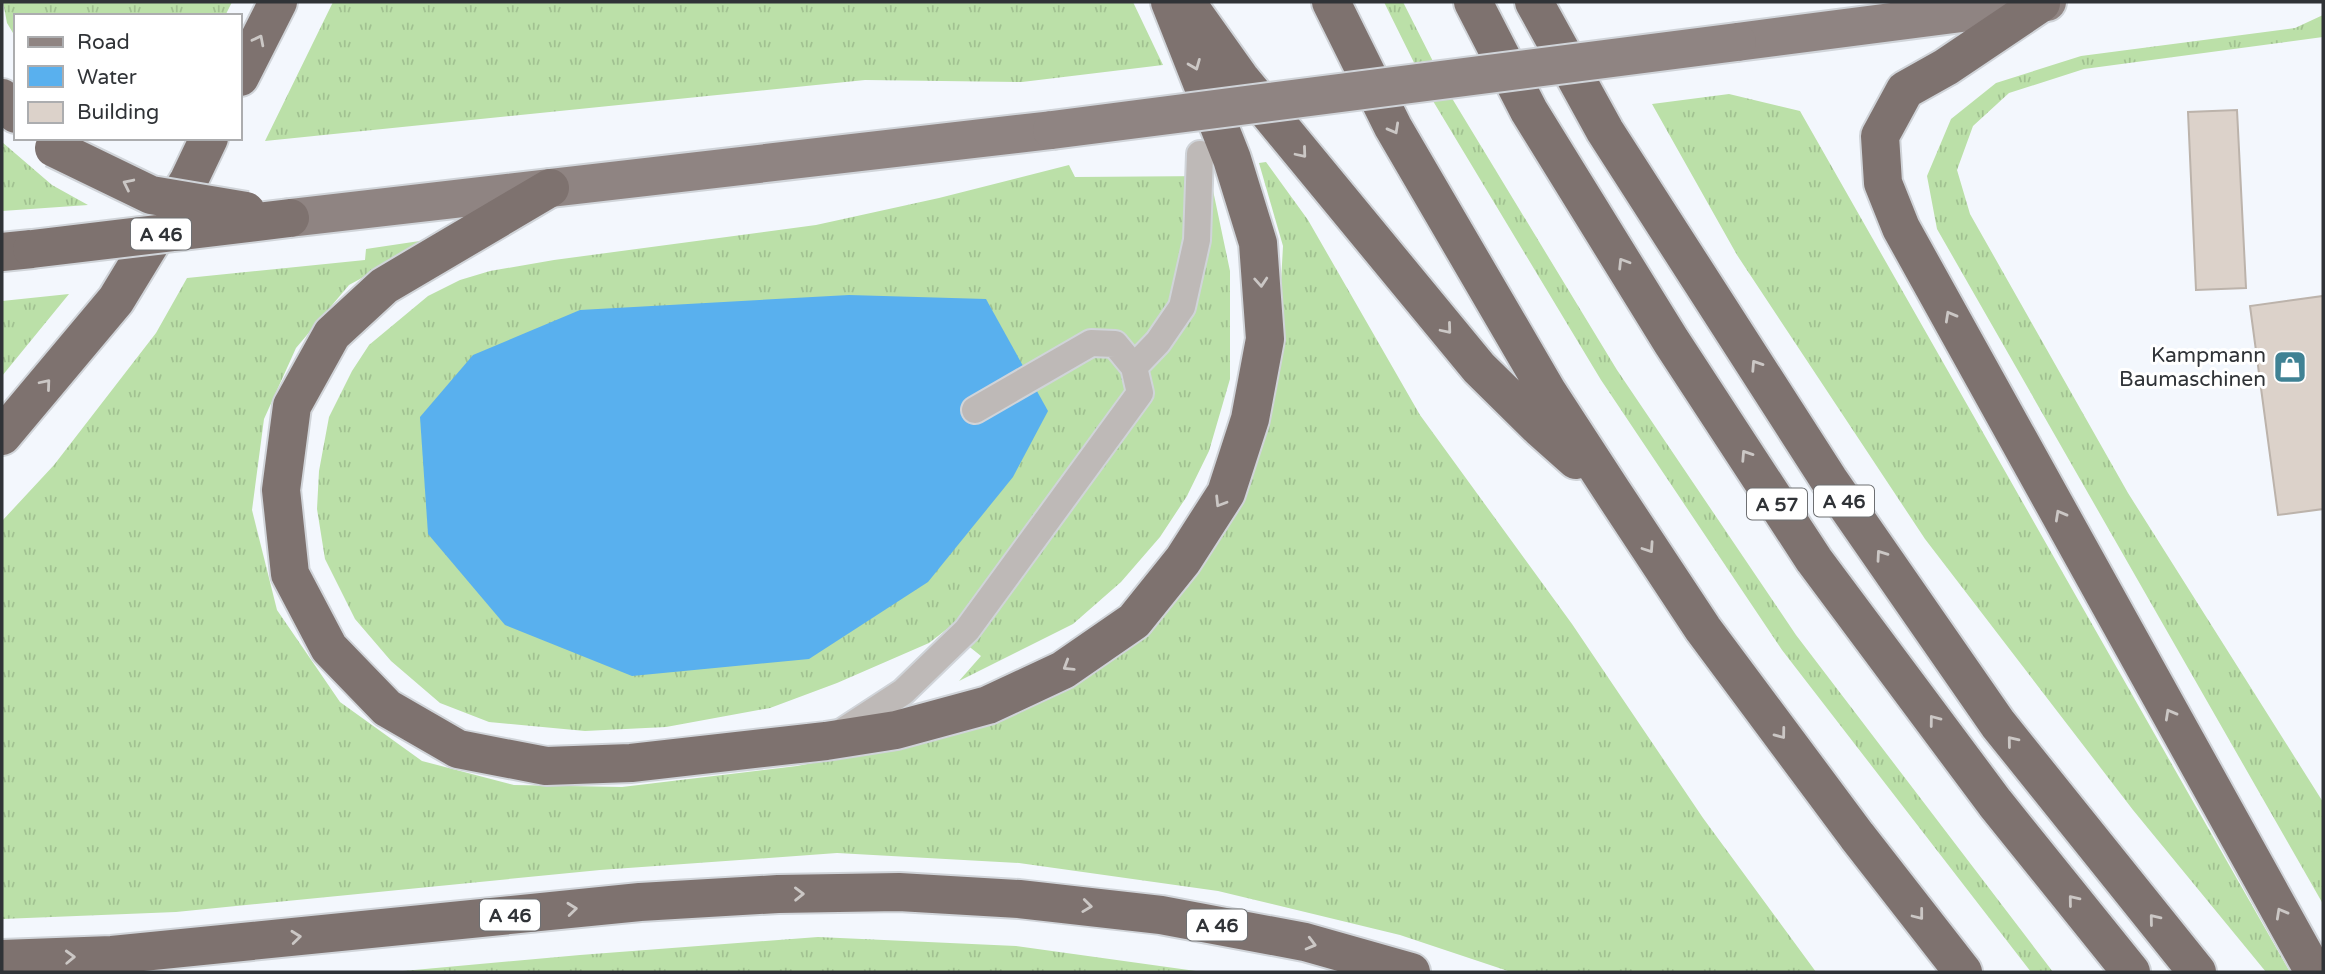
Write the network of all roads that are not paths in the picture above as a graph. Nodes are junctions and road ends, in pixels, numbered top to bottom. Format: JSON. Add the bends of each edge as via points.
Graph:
{"nodes":[{"id":1,"x":278,"y":2,"type":"edge"},
{"id":2,"x":1170,"y":2,"type":"edge"},
{"id":3,"x":1186,"y":2,"type":"edge"},
{"id":4,"x":1331,"y":2,"type":"edge"},
{"id":5,"x":1473,"y":2,"type":"edge"},
{"id":6,"x":1534,"y":2,"type":"edge"},
{"id":7,"x":2047,"y":2,"type":"edge"},
{"id":8,"x":2041,"y":3,"type":"edge"},
{"id":9,"x":242,"y":74,"type":"edge"},
{"id":10,"x":2,"y":98,"type":"edge"},
{"id":11,"x":14,"y":112,"type":"edge"},
{"id":12,"x":208,"y":140,"type":"edge"},
{"id":13,"x":48,"y":143,"type":"edge"},
{"id":14,"x":1200,"y":154,"type":"dead end"},
{"id":15,"x":550,"y":188,"type":"junction"},
{"id":16,"x":290,"y":218,"type":"junction"},
{"id":17,"x":17,"y":251,"type":"edge"},
{"id":18,"x":1134,"y":367,"type":"junction"},
{"id":19,"x":975,"y":410,"type":"dead end"},
{"id":20,"x":2,"y":436,"type":"edge"},
{"id":21,"x":1612,"y":491,"type":"junction"},
{"id":22,"x":826,"y":741,"type":"junction"},
{"id":23,"x":2,"y":960,"type":"edge"},
{"id":24,"x":1411,"y":972,"type":"edge"},
{"id":25,"x":1963,"y":972,"type":"edge"},
{"id":26,"x":2131,"y":972,"type":"edge"},
{"id":27,"x":2197,"y":972,"type":"edge"},
{"id":28,"x":2314,"y":972,"type":"edge"}],
"edges":[{"from":9,"to":1,"type":"highway","one_way":true},
{"from":2,"to":22,"type":"highway","one_way":true,"via":[[1232,159],[1258,243],[1265,340],[1250,419],[1226,493],[1184,560],[1134,621],[1063,670],[988,705],[896,730]]},
{"from":3,"to":21,"type":"highway","one_way":true,"via":[[1240,78],[1479,368]]},
{"from":4,"to":21,"type":"highway","one_way":true,"via":[[1393,127],[1547,391]]},
{"from":26,"to":5,"type":"highway","number":"A 57","one_way":true,"via":[[1995,803],[1814,561],[1544,134]]},
{"from":27,"to":6,"type":"highway","number":"A 46","one_way":true,"via":[[1998,724],[1837,491],[1605,131]]},
{"from":7,"to":8,"type":"main road"},
{"from":8,"to":15,"type":"main road","bridge":true,"via":[[1052,130]]},
{"from":28,"to":8,"type":"highway","one_way":true,"via":[[1901,228],[1883,183],[1880,136],[1905,90]]},
{"from":10,"to":11,"type":"highway"},
{"from":20,"to":12,"type":"highway","one_way":true,"via":[[116,300]]},
{"from":16,"to":13,"type":"highway","one_way":true,"bridge":true,"via":[[150,195]]},
{"from":14,"to":18,"type":"lane","via":[[1197,240],[1182,307]]},
{"from":15,"to":16,"type":"main road","number":"A 46"},
{"from":15,"to":22,"type":"highway","via":[[384,286],[332,334],[292,406],[281,490],[290,574],[330,648],[387,708],[458,749],[546,766],[631,763]]},
{"from":16,"to":17,"type":"highway","number":"A 46","bridge":true},
{"from":18,"to":19,"type":"lane","via":[[1115,344],[1091,343]]},
{"from":18,"to":22,"type":"lane","via":[[1140,393],[967,630],[903,692]]},
{"from":21,"to":25,"type":"highway","one_way":true,"via":[[1703,629]]},
{"from":23,"to":24,"type":"highway","number":"A 46","one_way":true,"via":[[112,955],[640,902],[899,892],[1019,899],[1160,915],[1305,942]]}]}
